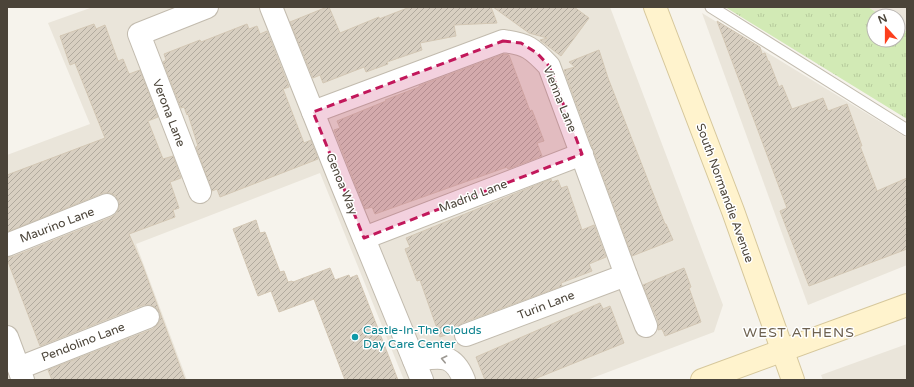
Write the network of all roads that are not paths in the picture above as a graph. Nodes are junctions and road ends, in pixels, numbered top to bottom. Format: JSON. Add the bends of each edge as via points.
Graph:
{"nodes":[{"id":1,"x":207,"y":7,"type":"edge"},
{"id":2,"x":271,"y":7,"type":"edge"},
{"id":3,"x":711,"y":7,"type":"edge"},
{"id":4,"x":659,"y":8,"type":"edge"},
{"id":5,"x":313,"y":112,"type":"junction"},
{"id":6,"x":907,"y":130,"type":"edge"},
{"id":7,"x":582,"y":154,"type":"junction"},
{"id":8,"x":200,"y":192,"type":"dead end"},
{"id":9,"x":107,"y":205,"type":"dead end"},
{"id":10,"x":364,"y":238,"type":"junction"},
{"id":11,"x":7,"y":244,"type":"edge"},
{"id":12,"x":626,"y":276,"type":"junction"},
{"id":13,"x":907,"y":305,"type":"edge"},
{"id":14,"x":148,"y":317,"type":"dead end"},
{"id":15,"x":646,"y":326,"type":"dead end"},
{"id":16,"x":466,"y":335,"type":"dead end"},
{"id":17,"x":7,"y":337,"type":"edge"},
{"id":18,"x":783,"y":351,"type":"junction"},
{"id":19,"x":414,"y":360,"type":"junction"},
{"id":20,"x":21,"y":374,"type":"edge"},
{"id":21,"x":422,"y":380,"type":"edge"},
{"id":22,"x":464,"y":380,"type":"edge"},
{"id":23,"x":702,"y":380,"type":"edge"},
{"id":24,"x":793,"y":380,"type":"edge"}],
"edges":[{"from":1,"to":8,"type":"street","name":"Verona Lane","via":[[139,34]]},
{"from":2,"to":5,"type":"street","name":"Genoa Way"},
{"from":3,"to":6,"type":"lane"},
{"from":4,"to":18,"type":"main road","name":"South Normandie Avenue"},
{"from":5,"to":7,"type":"street","name":"Vienna Lane","via":[[503,41],[520,43],[537,53],[549,66]]},
{"from":5,"to":10,"type":"street","name":"Genoa Way"},
{"from":7,"to":10,"type":"street","name":"Madrid Lane"},
{"from":7,"to":12,"type":"street","name":"Vienna Lane"},
{"from":9,"to":11,"type":"street","name":"Maurino Lane"},
{"from":10,"to":19,"type":"street","name":"Genoa Way"},
{"from":12,"to":15,"type":"street","name":"Vienna Lane"},
{"from":12,"to":16,"type":"street","name":"Turin Lane"},
{"from":13,"to":18,"type":"main road"},
{"from":14,"to":20,"type":"street","name":"Pendolino Lane"},
{"from":17,"to":20,"type":"street"},
{"from":18,"to":23,"type":"main road"},
{"from":18,"to":24,"type":"main road","name":"South Normandie Avenue"},
{"from":19,"to":21,"type":"street","name":"Genoa Way"},
{"from":22,"to":19,"type":"street","one_way":true,"via":[[454,362],[446,358]]}]}
